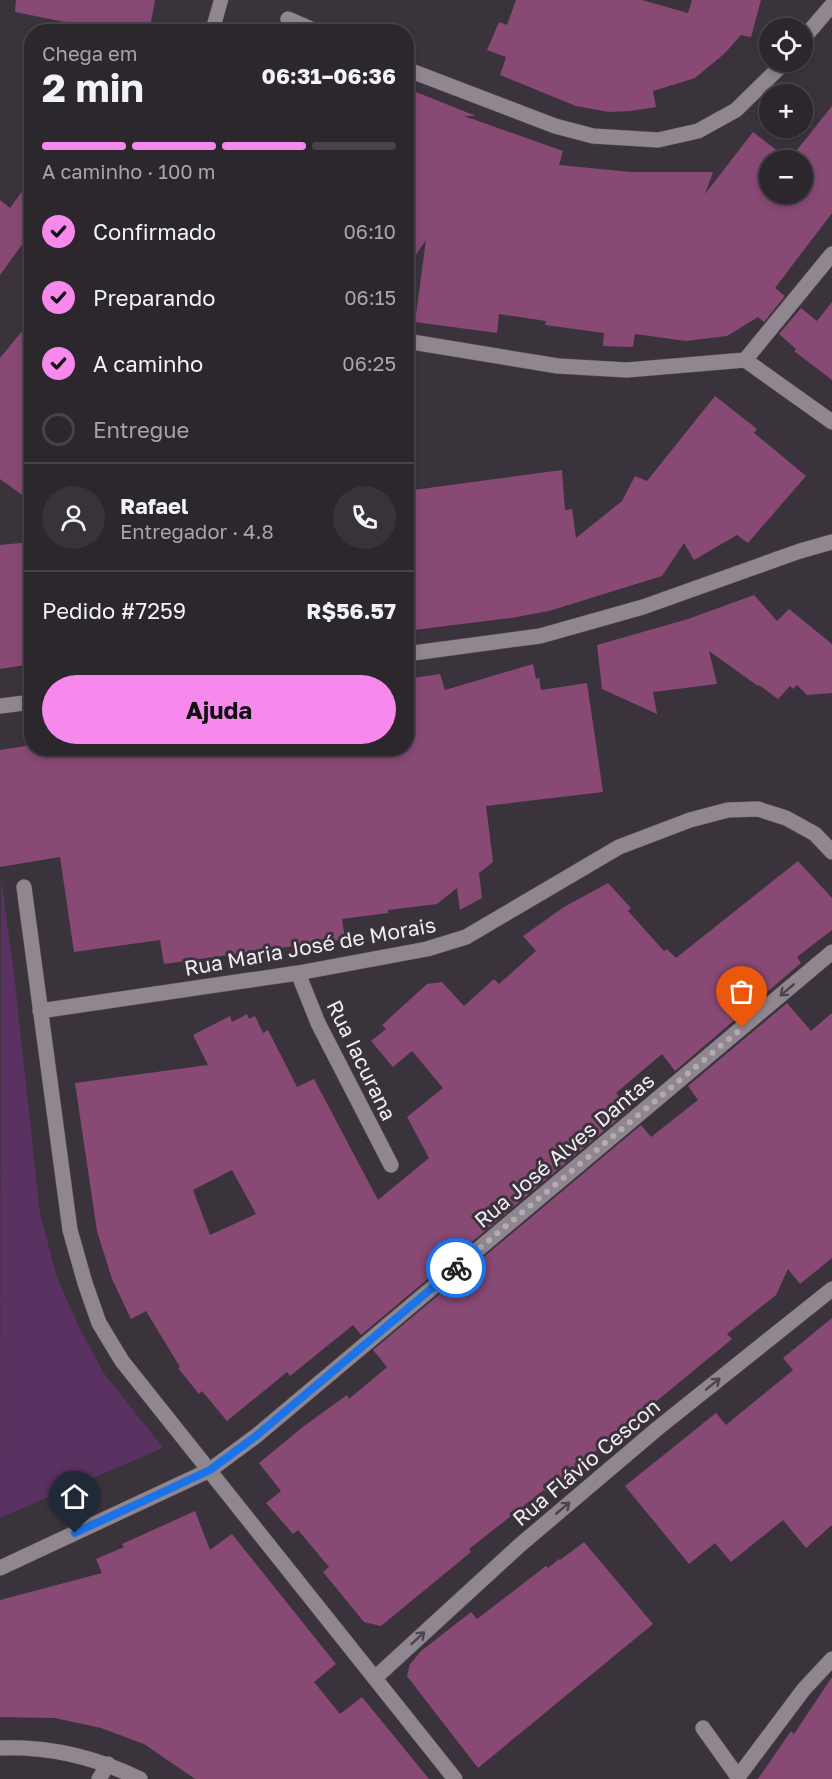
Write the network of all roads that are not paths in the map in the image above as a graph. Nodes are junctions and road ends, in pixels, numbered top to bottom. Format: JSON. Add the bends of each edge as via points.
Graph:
{"nodes":[{"id":1,"x":221,"y":0,"type":"edge"},
{"id":2,"x":832,"y":5,"type":"edge"},
{"id":3,"x":288,"y":19,"type":"dead end"},
{"id":4,"x":214,"y":24,"type":"edge"},
{"id":5,"x":300,"y":24,"type":"edge"},
{"id":6,"x":813,"y":27,"type":"edge"},
{"id":7,"x":414,"y":72,"type":"edge"},
{"id":8,"x":775,"y":72,"type":"edge"},
{"id":9,"x":832,"y":254,"type":"edge"},
{"id":10,"x":414,"y":342,"type":"edge"},
{"id":11,"x":745,"y":360,"type":"junction"},
{"id":12,"x":832,"y":422,"type":"edge"},
{"id":13,"x":832,"y":542,"type":"edge"},
{"id":14,"x":414,"y":653,"type":"edge"},
{"id":15,"x":24,"y":703,"type":"edge"},
{"id":16,"x":0,"y":706,"type":"edge"},
{"id":17,"x":832,"y":852,"type":"edge"},
{"id":18,"x":24,"y":886,"type":"dead end"},
{"id":19,"x":832,"y":952,"type":"edge"},
{"id":20,"x":298,"y":973,"type":"junction"},
{"id":21,"x":40,"y":1011,"type":"junction"},
{"id":22,"x":391,"y":1165,"type":"dead end"},
{"id":23,"x":832,"y":1289,"type":"edge"},
{"id":24,"x":210,"y":1470,"type":"junction"},
{"id":25,"x":0,"y":1568,"type":"edge"},
{"id":26,"x":832,"y":1659,"type":"edge"},
{"id":27,"x":375,"y":1678,"type":"junction"},
{"id":28,"x":703,"y":1728,"type":"dead end"},
{"id":29,"x":0,"y":1748,"type":"edge"},
{"id":30,"x":108,"y":1764,"type":"junction"},
{"id":31,"x":99,"y":1779,"type":"edge"},
{"id":32,"x":140,"y":1779,"type":"edge"},
{"id":33,"x":455,"y":1779,"type":"edge"}],
"edges":[{"from":1,"to":4,"type":"lane"},
{"from":2,"to":6,"type":"street"},
{"from":3,"to":5,"type":"street"},
{"from":7,"to":8,"type":"street","via":[[555,126],[592,136],[658,140],[698,131],[736,110]]},
{"from":9,"to":11,"type":"street"},
{"from":10,"to":11,"type":"street","via":[[558,366],[615,369]]},
{"from":11,"to":12,"type":"street"},
{"from":13,"to":14,"type":"street","via":[[551,634]]},
{"from":15,"to":16,"type":"street"},
{"from":17,"to":20,"type":"street","name":"Rua Maria José de Morais","via":[[815,834],[786,818],[758,809],[728,810],[619,847],[466,937],[427,949]]},
{"from":18,"to":21,"type":"street"},
{"from":19,"to":24,"type":"street","name":"Rua José Alves Dantas","one_way":true,"via":[[256,1436]]},
{"from":20,"to":21,"type":"street","name":"Rua Maria José de Morais"},
{"from":20,"to":22,"type":"street","name":"Rua Iacurana","via":[[318,1023]]},
{"from":21,"to":24,"type":"street","via":[[70,1230],[99,1323],[122,1361]]},
{"from":27,"to":23,"type":"street","name":"Rua Flávio Cescon","one_way":true,"via":[[520,1545]]},
{"from":24,"to":25,"type":"street","name":"Rua José Alves Dantas"},
{"from":24,"to":27,"type":"street"},
{"from":26,"to":28,"type":"street","via":[[804,1689],[738,1777]]},
{"from":27,"to":33,"type":"street"},
{"from":29,"to":30,"type":"street","via":[[61,1752]]},
{"from":30,"to":31,"type":"street"},
{"from":30,"to":32,"type":"street"}]}
